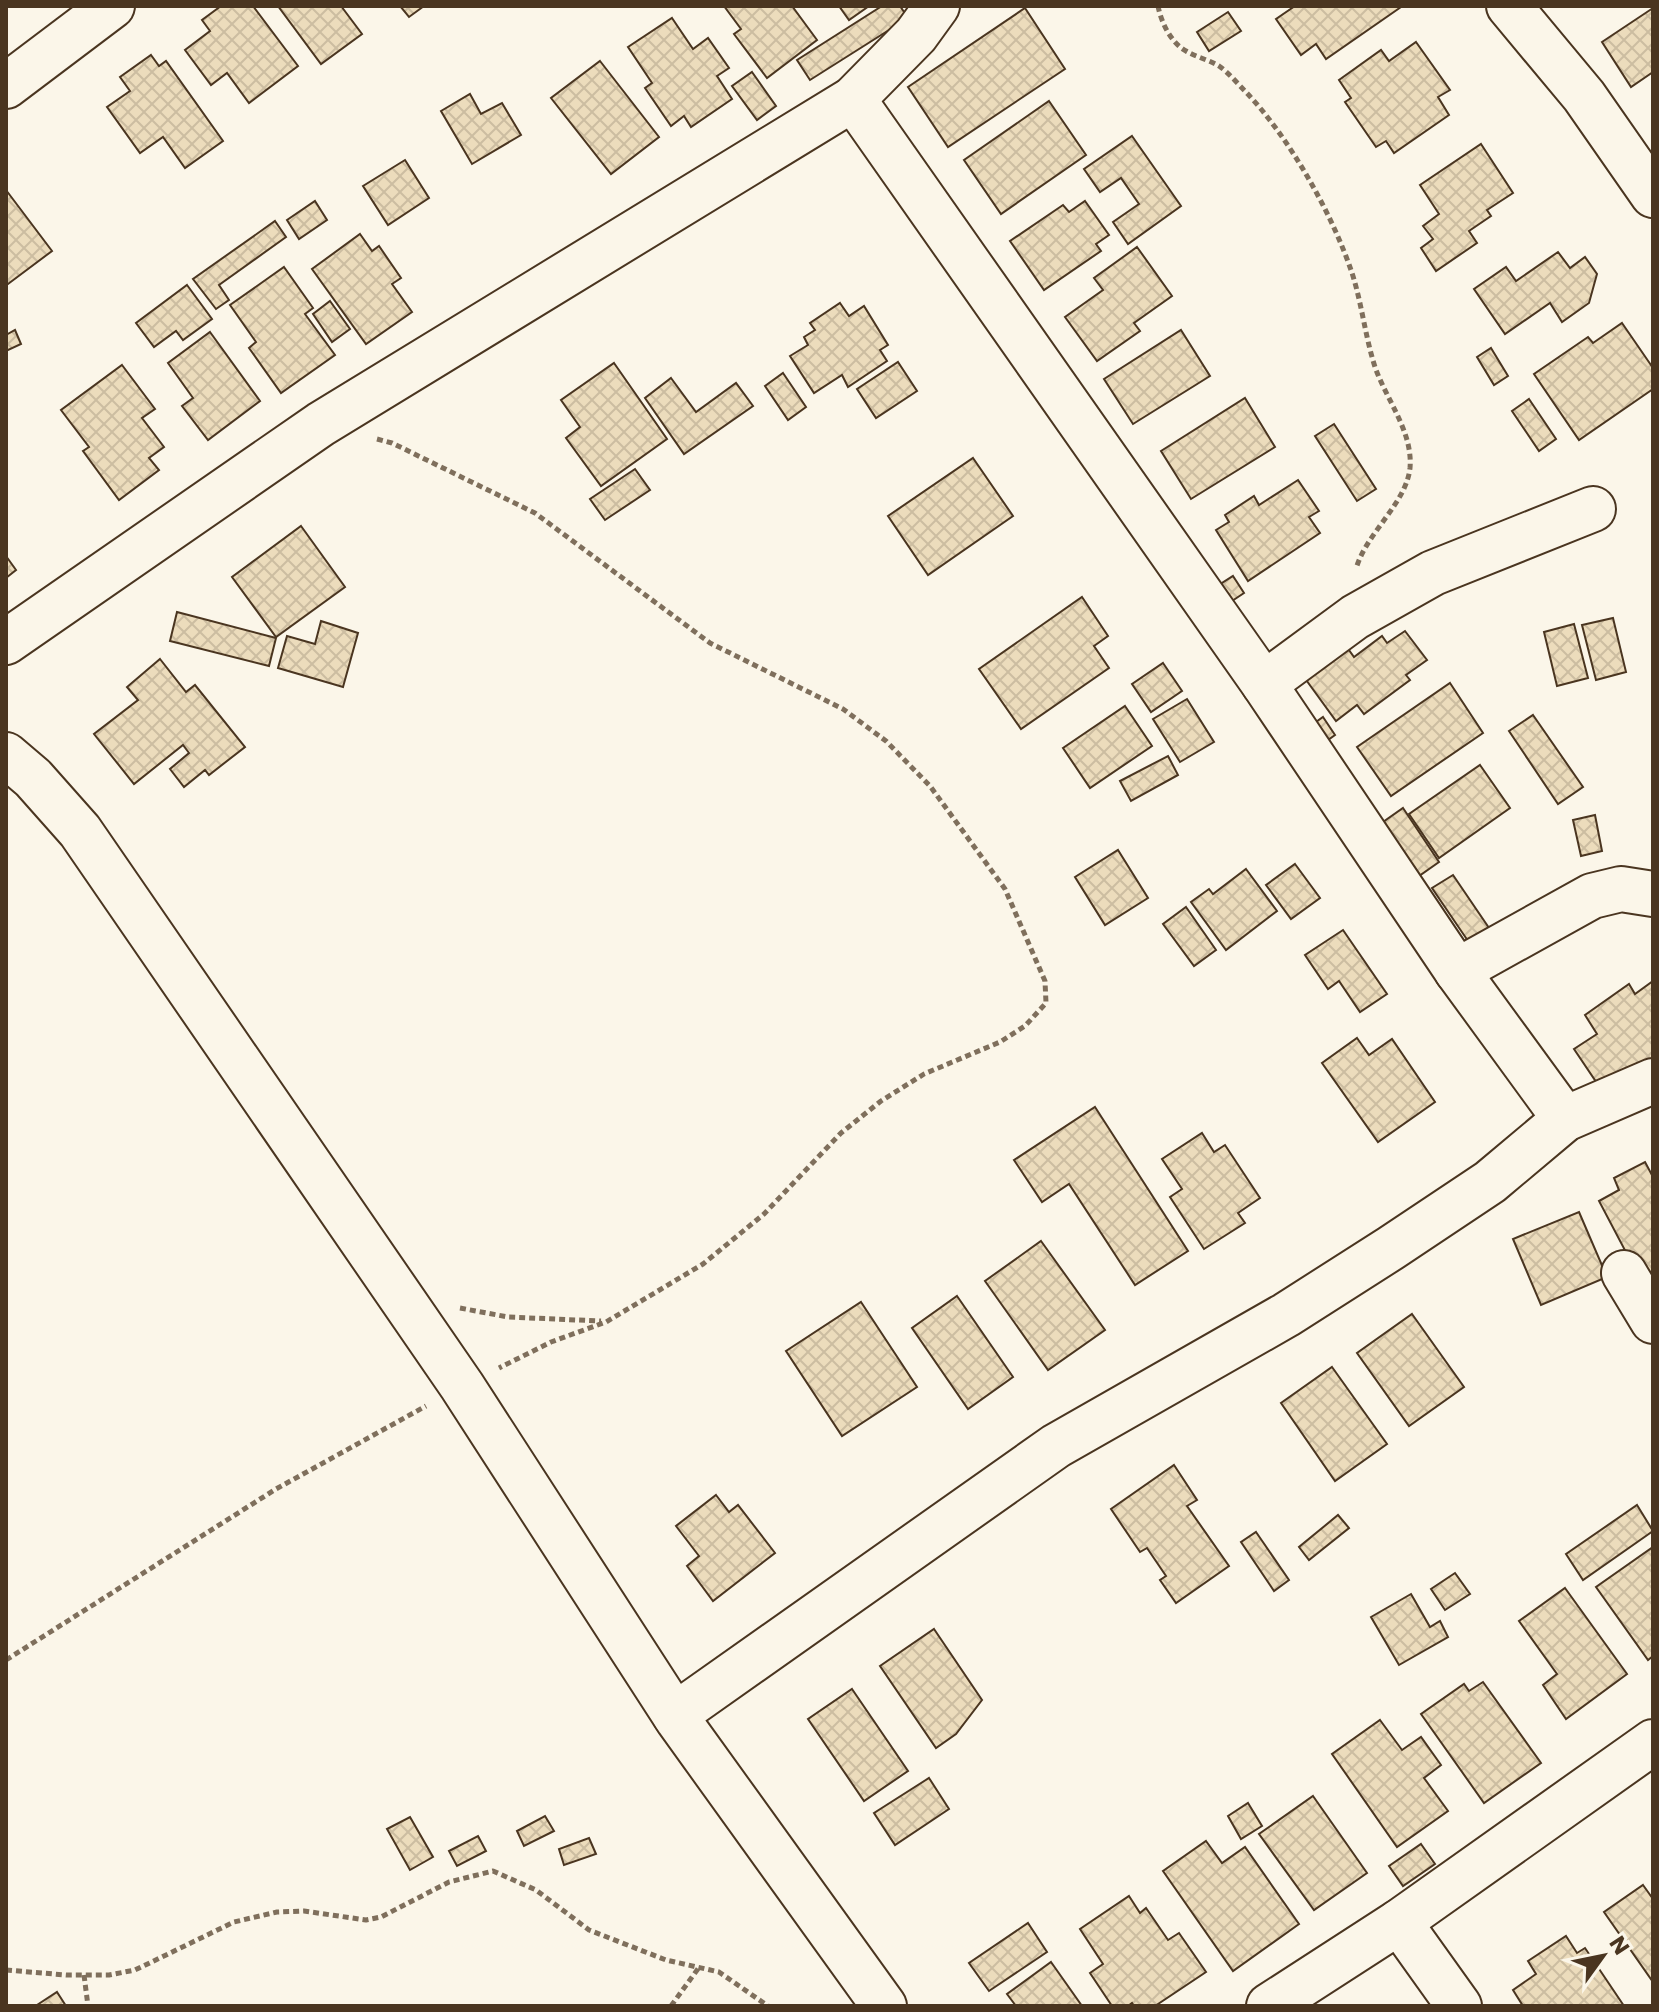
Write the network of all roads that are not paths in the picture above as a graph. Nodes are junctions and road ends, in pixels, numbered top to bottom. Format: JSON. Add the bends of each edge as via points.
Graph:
{"nodes":[{"id":1,"x":112,"y":6,"type":"edge"},
{"id":2,"x":937,"y":6,"type":"edge"},
{"id":3,"x":1509,"y":6,"type":"edge"},
{"id":4,"x":6,"y":86,"type":"edge"},
{"id":5,"x":853,"y":99,"type":"junction"},
{"id":6,"x":1653,"y":195,"type":"edge"},
{"id":7,"x":1593,"y":509,"type":"dead end"},
{"id":8,"x":6,"y":642,"type":"edge"},
{"id":9,"x":1264,"y":684,"type":"junction"},
{"id":10,"x":6,"y":755,"type":"edge"},
{"id":11,"x":1653,"y":894,"type":"edge"},
{"id":12,"x":1457,"y":971,"type":"junction"},
{"id":13,"x":1653,"y":1081,"type":"edge"},
{"id":14,"x":1565,"y":1119,"type":"junction"},
{"id":15,"x":1624,"y":1273,"type":"dead end"},
{"id":16,"x":1653,"y":1321,"type":"edge"},
{"id":17,"x":675,"y":1715,"type":"junction"},
{"id":18,"x":1653,"y":1742,"type":"edge"},
{"id":19,"x":1399,"y":1922,"type":"junction"},
{"id":20,"x":884,"y":2006,"type":"edge"},
{"id":21,"x":1269,"y":2006,"type":"edge"},
{"id":22,"x":1459,"y":2006,"type":"edge"}],
"edges":[{"from":1,"to":4,"type":"street"},
{"from":2,"to":5,"type":"street"},
{"from":3,"to":6,"type":"street","via":[[1584,96]]},
{"from":5,"to":8,"type":"street","via":[[321,424]]},
{"from":5,"to":9,"type":"street"},
{"from":7,"to":9,"type":"street","via":[[1446,567],[1355,617]]},
{"from":9,"to":12,"type":"street"},
{"from":10,"to":17,"type":"street","via":[[80,831],[462,1386]]},
{"from":11,"to":12,"type":"street","via":[[1621,889],[1592,896]]},
{"from":12,"to":14,"type":"street"},
{"from":13,"to":14,"type":"street"},
{"from":14,"to":17,"type":"street","via":[[1490,1182],[1391,1248],[1286,1315],[1056,1446]]},
{"from":15,"to":16,"type":"street"},
{"from":17,"to":20,"type":"street"},
{"from":18,"to":19,"type":"street"},
{"from":19,"to":21,"type":"street"},
{"from":19,"to":22,"type":"street"}]}
